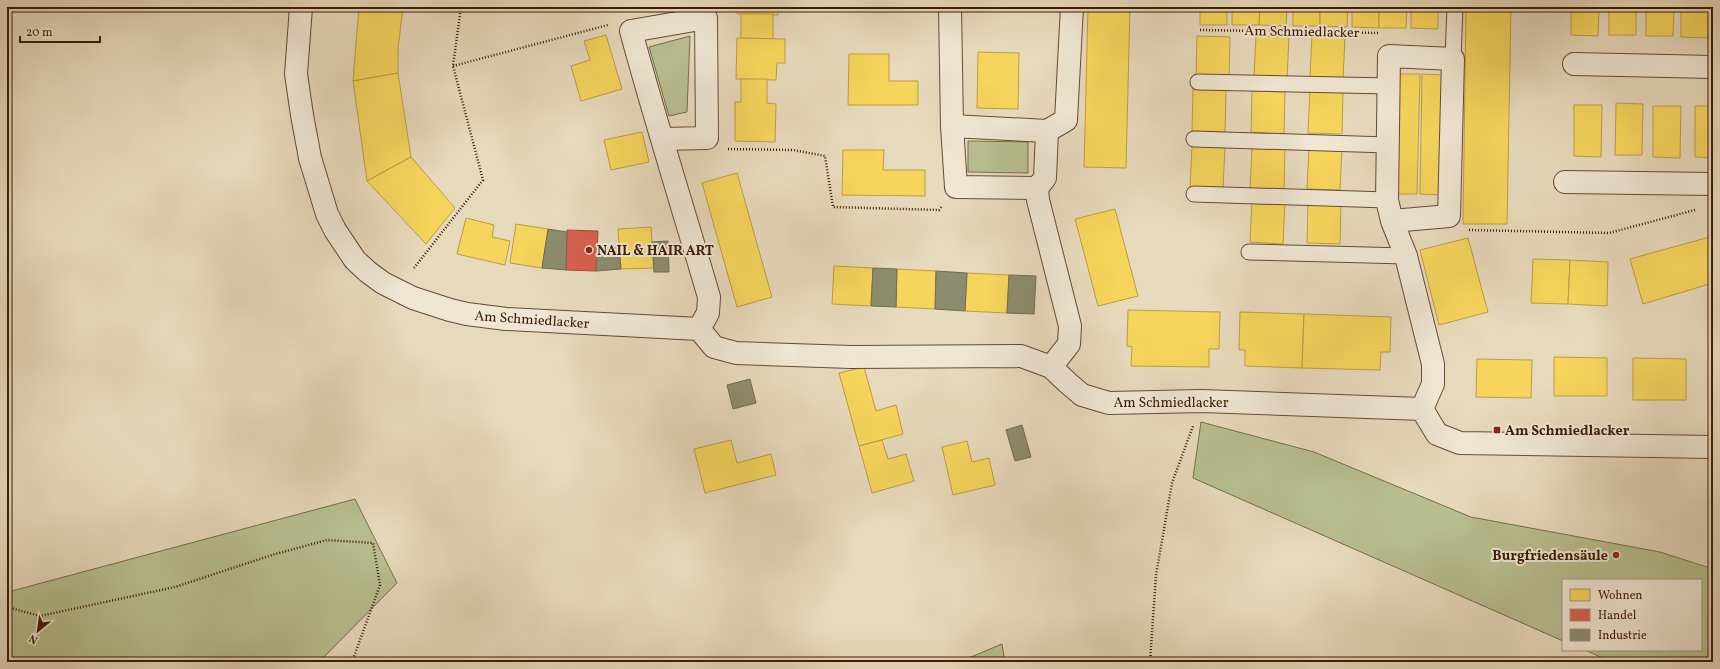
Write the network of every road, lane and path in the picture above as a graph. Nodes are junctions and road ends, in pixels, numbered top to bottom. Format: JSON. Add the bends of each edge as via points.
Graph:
{"nodes":[{"id":1,"x":301,"y":7,"type":"edge"},
{"id":2,"x":461,"y":7,"type":"edge"},
{"id":3,"x":950,"y":7,"type":"edge"},
{"id":4,"x":1072,"y":7,"type":"edge"},
{"id":5,"x":1455,"y":7,"type":"edge"},
{"id":6,"x":1200,"y":30,"type":"dead end"},
{"id":7,"x":585,"y":31,"type":"dead end"},
{"id":8,"x":1389,"y":56,"type":"junction"},
{"id":9,"x":1452,"y":59,"type":"junction"},
{"id":10,"x":1574,"y":64,"type":"dead end"},
{"id":11,"x":453,"y":66,"type":"junction"},
{"id":12,"x":1713,"y":67,"type":"edge"},
{"id":13,"x":1198,"y":82,"type":"dead end"},
{"id":14,"x":1389,"y":86,"type":"junction"},
{"id":15,"x":952,"y":126,"type":"junction"},
{"id":16,"x":1047,"y":131,"type":"junction"},
{"id":17,"x":707,"y":138,"type":"junction"},
{"id":18,"x":1194,"y":139,"type":"dead end"},
{"id":19,"x":663,"y":140,"type":"junction"},
{"id":20,"x":1388,"y":144,"type":"junction"},
{"id":21,"x":1565,"y":182,"type":"dead end"},
{"id":22,"x":1713,"y":184,"type":"edge"},
{"id":23,"x":956,"y":187,"type":"junction"},
{"id":24,"x":1037,"y":188,"type":"junction"},
{"id":25,"x":1194,"y":194,"type":"dead end"},
{"id":26,"x":1698,"y":209,"type":"dead end"},
{"id":27,"x":1390,"y":210,"type":"junction"},
{"id":28,"x":1449,"y":216,"type":"junction"},
{"id":29,"x":1249,"y":252,"type":"dead end"},
{"id":30,"x":1406,"y":256,"type":"junction"},
{"id":31,"x":414,"y":268,"type":"dead end"},
{"id":32,"x":699,"y":330,"type":"junction"},
{"id":33,"x":1051,"y":367,"type":"junction"},
{"id":34,"x":1202,"y":401,"type":"junction"},
{"id":35,"x":1422,"y":409,"type":"junction"},
{"id":36,"x":1713,"y":447,"type":"edge"},
{"id":37,"x":7,"y":607,"type":"edge"},
{"id":38,"x":352,"y":662,"type":"edge"},
{"id":39,"x":1150,"y":662,"type":"edge"}],
"edges":[{"from":1,"to":32,"type":"street","name":"Am Schmiedlacker","via":[[296,74],[310,158],[328,214],[336,230],[355,260],[368,272],[398,292],[467,314],[506,319]]},
{"from":2,"to":11,"type":"path"},
{"from":3,"to":15,"type":"street"},
{"from":4,"to":16,"type":"street","via":[[1066,120]]},
{"from":5,"to":9,"type":"lane"},
{"from":6,"to":8,"type":"path","name":"Am Schmiedlacker","via":[[1380,33]]},
{"from":7,"to":11,"type":"path"},
{"from":8,"to":9,"type":"street"},
{"from":8,"to":14,"type":"street"},
{"from":9,"to":28,"type":"street"},
{"from":10,"to":12,"type":"street"},
{"from":11,"to":31,"type":"path","via":[[483,180]]},
{"from":13,"to":14,"type":"lane"},
{"from":14,"to":20,"type":"street"},
{"from":15,"to":16,"type":"street"},
{"from":15,"to":23,"type":"street"},
{"from":16,"to":24,"type":"street","via":[[1045,178]]},
{"from":17,"to":19,"type":"street"},
{"from":17,"to":19,"type":"street","via":[[706,18],[631,31]]},
{"from":17,"to":23,"type":"path","via":[[714,149],[793,150],[825,156],[833,207],[939,210]]},
{"from":18,"to":20,"type":"lane"},
{"from":19,"to":32,"type":"street","via":[[709,297],[708,313]]},
{"from":20,"to":27,"type":"street"},
{"from":21,"to":22,"type":"street"},
{"from":23,"to":24,"type":"street"},
{"from":24,"to":33,"type":"street","via":[[1070,326],[1069,344]]},
{"from":25,"to":27,"type":"lane"},
{"from":26,"to":28,"type":"path","via":[[1609,234],[1465,230]]},
{"from":27,"to":28,"type":"street"},
{"from":27,"to":30,"type":"street"},
{"from":29,"to":30,"type":"lane"},
{"from":30,"to":35,"type":"street","via":[[1433,364],[1433,384]]},
{"from":32,"to":33,"type":"street","name":"Am Schmiedlacker","via":[[714,347],[736,353],[851,357],[1021,356]]},
{"from":33,"to":34,"type":"street","name":"Am Schmiedlacker","via":[[1082,395],[1109,403]]},
{"from":34,"to":35,"type":"street","name":"Am Schmiedlacker"},
{"from":34,"to":39,"type":"path","via":[[1172,483],[1156,575]]},
{"from":35,"to":36,"type":"street","via":[[1436,434],[1460,443]]},
{"from":37,"to":38,"type":"path","via":[[40,616],[175,586],[327,540],[373,543],[380,585]]}]}
